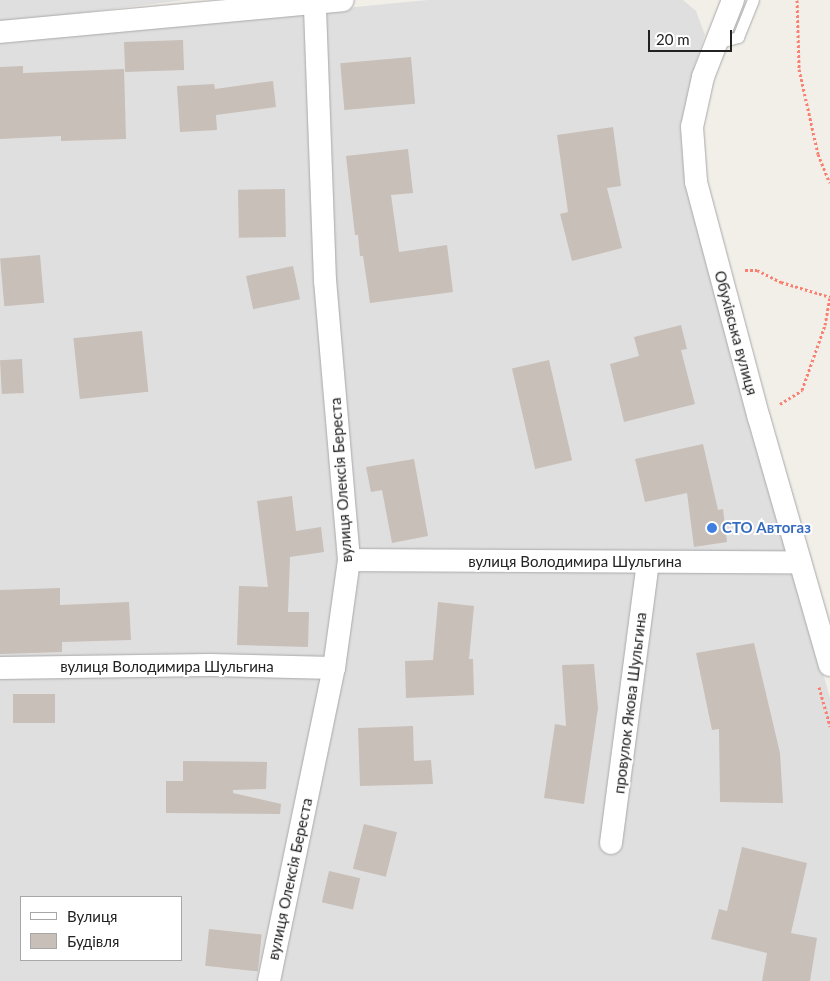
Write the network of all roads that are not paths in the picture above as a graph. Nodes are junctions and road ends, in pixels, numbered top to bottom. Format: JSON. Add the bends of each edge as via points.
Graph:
{"nodes":[{"id":1,"x":343,"y":0,"type":"edge"},
{"id":2,"x":733,"y":0,"type":"edge"},
{"id":3,"x":752,"y":0,"type":"edge"},
{"id":4,"x":315,"y":2,"type":"junction"},
{"id":5,"x":234,"y":4,"type":"edge"},
{"id":6,"x":0,"y":32,"type":"edge"},
{"id":7,"x":716,"y":43,"type":"junction"},
{"id":8,"x":349,"y":560,"type":"junction"},
{"id":9,"x":648,"y":562,"type":"junction"},
{"id":10,"x":800,"y":562,"type":"junction"},
{"id":11,"x":830,"y":665,"type":"edge"},
{"id":12,"x":0,"y":668,"type":"edge"},
{"id":13,"x":334,"y":668,"type":"junction"},
{"id":14,"x":611,"y":843,"type":"dead end"},
{"id":15,"x":269,"y":981,"type":"edge"}],
"edges":[{"from":1,"to":4,"type":"street"},
{"from":2,"to":7,"type":"street","name":"Обухівська вулиця"},
{"from":3,"to":7,"type":"lane","via":[[738,37]]},
{"from":4,"to":5,"type":"street"},
{"from":4,"to":8,"type":"street","name":"вулиця Олексія Береста","via":[[324,281]]},
{"from":5,"to":6,"type":"street"},
{"from":7,"to":10,"type":"street","name":"Обухівська вулиця","via":[[703,77],[692,127],[696,182]]},
{"from":8,"to":9,"type":"street","name":"вулиця Володимира Шульгина"},
{"from":8,"to":13,"type":"street","name":"вулиця Олексія Береста"},
{"from":9,"to":10,"type":"street","name":"вулиця Володимира Шульгина"},
{"from":9,"to":14,"type":"street","name":"провулок Якова Шульгина"},
{"from":10,"to":11,"type":"street","name":"Обухівська вулиця"},
{"from":12,"to":13,"type":"street","name":"вулиця Володимира Шульгина","via":[[210,665]]},
{"from":13,"to":15,"type":"street","name":"вулиця Олексія Береста"}]}
